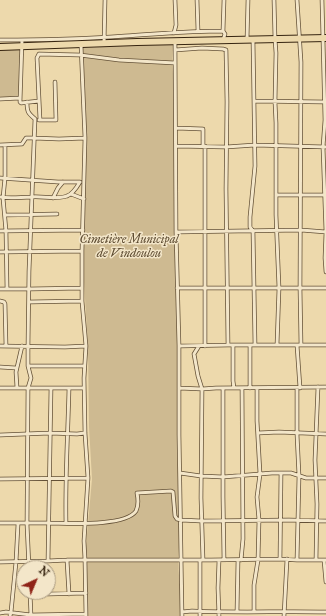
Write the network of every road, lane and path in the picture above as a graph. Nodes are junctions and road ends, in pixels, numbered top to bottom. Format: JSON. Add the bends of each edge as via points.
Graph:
{"nodes":[{"id":1,"x":105,"y":0,"type":"edge"},
{"id":2,"x":175,"y":0,"type":"edge"},
{"id":3,"x":197,"y":0,"type":"edge"},
{"id":4,"x":224,"y":0,"type":"edge"},
{"id":5,"x":248,"y":0,"type":"edge"},
{"id":6,"x":274,"y":0,"type":"edge"},
{"id":7,"x":297,"y":0,"type":"edge"},
{"id":8,"x":322,"y":0,"type":"edge"},
{"id":9,"x":198,"y":31,"type":"junction"},
{"id":10,"x":223,"y":31,"type":"junction"},
{"id":11,"x":174,"y":33,"type":"junction"},
{"id":12,"x":300,"y":38,"type":"junction"},
{"id":13,"x":325,"y":38,"type":"edge"},
{"id":14,"x":275,"y":39,"type":"junction"},
{"id":15,"x":0,"y":40,"type":"edge"},
{"id":16,"x":104,"y":40,"type":"junction"},
{"id":17,"x":223,"y":40,"type":"junction"},
{"id":18,"x":250,"y":40,"type":"junction"},
{"id":19,"x":175,"y":42,"type":"junction"},
{"id":20,"x":22,"y":43,"type":"junction"},
{"id":21,"x":81,"y":44,"type":"junction"},
{"id":22,"x":0,"y":47,"type":"edge"},
{"id":23,"x":175,"y":50,"type":"junction"},
{"id":24,"x":80,"y":55,"type":"junction"},
{"id":25,"x":175,"y":62,"type":"junction"},
{"id":26,"x":55,"y":82,"type":"dead end"},
{"id":27,"x":20,"y":98,"type":"junction"},
{"id":28,"x":0,"y":99,"type":"edge"},
{"id":29,"x":39,"y":101,"type":"junction"},
{"id":30,"x":254,"y":101,"type":"junction"},
{"id":31,"x":300,"y":101,"type":"junction"},
{"id":32,"x":27,"y":102,"type":"junction"},
{"id":33,"x":275,"y":102,"type":"junction"},
{"id":34,"x":325,"y":102,"type":"edge"},
{"id":35,"x":35,"y":119,"type":"junction"},
{"id":36,"x":40,"y":120,"type":"junction"},
{"id":37,"x":176,"y":128,"type":"junction"},
{"id":38,"x":34,"y":138,"type":"junction"},
{"id":39,"x":85,"y":138,"type":"junction"},
{"id":40,"x":0,"y":145,"type":"edge"},
{"id":41,"x":5,"y":145,"type":"junction"},
{"id":42,"x":255,"y":145,"type":"junction"},
{"id":43,"x":176,"y":146,"type":"junction"},
{"id":44,"x":204,"y":146,"type":"junction"},
{"id":45,"x":226,"y":146,"type":"junction"},
{"id":46,"x":276,"y":146,"type":"junction"},
{"id":47,"x":301,"y":147,"type":"junction"},
{"id":48,"x":325,"y":147,"type":"edge"},
{"id":49,"x":0,"y":178,"type":"edge"},
{"id":50,"x":5,"y":178,"type":"junction"},
{"id":51,"x":33,"y":180,"type":"junction"},
{"id":52,"x":63,"y":182,"type":"junction"},
{"id":53,"x":82,"y":182,"type":"junction"},
{"id":54,"x":71,"y":194,"type":"junction"},
{"id":55,"x":276,"y":195,"type":"junction"},
{"id":56,"x":300,"y":195,"type":"junction"},
{"id":57,"x":326,"y":195,"type":"edge"},
{"id":58,"x":33,"y":197,"type":"junction"},
{"id":59,"x":2,"y":198,"type":"edge"},
{"id":60,"x":53,"y":198,"type":"junction"},
{"id":61,"x":84,"y":199,"type":"junction"},
{"id":62,"x":32,"y":214,"type":"junction"},
{"id":63,"x":57,"y":214,"type":"dead end"},
{"id":64,"x":4,"y":215,"type":"junction"},
{"id":65,"x":31,"y":230,"type":"junction"},
{"id":66,"x":83,"y":230,"type":"junction"},
{"id":67,"x":301,"y":230,"type":"junction"},
{"id":68,"x":0,"y":231,"type":"edge"},
{"id":69,"x":6,"y":231,"type":"junction"},
{"id":70,"x":205,"y":231,"type":"junction"},
{"id":71,"x":227,"y":231,"type":"junction"},
{"id":72,"x":253,"y":231,"type":"junction"},
{"id":73,"x":277,"y":231,"type":"junction"},
{"id":74,"x":176,"y":232,"type":"junction"},
{"id":75,"x":326,"y":232,"type":"edge"},
{"id":76,"x":82,"y":251,"type":"junction"},
{"id":77,"x":0,"y":252,"type":"edge"},
{"id":78,"x":30,"y":252,"type":"junction"},
{"id":79,"x":7,"y":253,"type":"junction"},
{"id":80,"x":326,"y":272,"type":"edge"},
{"id":81,"x":82,"y":288,"type":"junction"},
{"id":82,"x":177,"y":288,"type":"junction"},
{"id":83,"x":205,"y":288,"type":"junction"},
{"id":84,"x":228,"y":288,"type":"junction"},
{"id":85,"x":254,"y":288,"type":"junction"},
{"id":86,"x":279,"y":288,"type":"junction"},
{"id":87,"x":300,"y":288,"type":"junction"},
{"id":88,"x":326,"y":288,"type":"edge"},
{"id":89,"x":0,"y":289,"type":"edge"},
{"id":90,"x":7,"y":289,"type":"junction"},
{"id":91,"x":29,"y":290,"type":"junction"},
{"id":92,"x":0,"y":301,"type":"edge"},
{"id":93,"x":82,"y":301,"type":"junction"},
{"id":94,"x":29,"y":302,"type":"junction"},
{"id":95,"x":228,"y":345,"type":"junction"},
{"id":96,"x":233,"y":345,"type":"junction"},
{"id":97,"x":250,"y":345,"type":"junction"},
{"id":98,"x":255,"y":345,"type":"junction"},
{"id":99,"x":278,"y":345,"type":"junction"},
{"id":100,"x":296,"y":345,"type":"junction"},
{"id":101,"x":301,"y":345,"type":"junction"},
{"id":102,"x":326,"y":345,"type":"edge"},
{"id":103,"x":0,"y":346,"type":"edge"},
{"id":104,"x":6,"y":346,"type":"junction"},
{"id":105,"x":22,"y":346,"type":"junction"},
{"id":106,"x":28,"y":346,"type":"junction"},
{"id":107,"x":86,"y":346,"type":"junction"},
{"id":108,"x":179,"y":346,"type":"junction"},
{"id":109,"x":199,"y":346,"type":"junction"},
{"id":110,"x":205,"y":346,"type":"junction"},
{"id":111,"x":28,"y":366,"type":"junction"},
{"id":112,"x":84,"y":366,"type":"junction"},
{"id":113,"x":0,"y":367,"type":"edge"},
{"id":114,"x":16,"y":368,"type":"junction"},
{"id":115,"x":326,"y":387,"type":"edge"},
{"id":116,"x":0,"y":388,"type":"edge"},
{"id":117,"x":17,"y":388,"type":"junction"},
{"id":118,"x":28,"y":388,"type":"junction"},
{"id":119,"x":51,"y":388,"type":"junction"},
{"id":120,"x":69,"y":388,"type":"junction"},
{"id":121,"x":84,"y":388,"type":"junction"},
{"id":122,"x":179,"y":388,"type":"junction"},
{"id":123,"x":223,"y":388,"type":"junction"},
{"id":124,"x":234,"y":388,"type":"junction"},
{"id":125,"x":242,"y":388,"type":"junction"},
{"id":126,"x":250,"y":388,"type":"junction"},
{"id":127,"x":257,"y":388,"type":"junction"},
{"id":128,"x":298,"y":388,"type":"junction"},
{"id":129,"x":318,"y":388,"type":"junction"},
{"id":130,"x":202,"y":389,"type":"junction"},
{"id":131,"x":50,"y":433,"type":"junction"},
{"id":132,"x":85,"y":433,"type":"junction"},
{"id":133,"x":258,"y":433,"type":"junction"},
{"id":134,"x":27,"y":434,"type":"junction"},
{"id":135,"x":68,"y":434,"type":"junction"},
{"id":136,"x":297,"y":434,"type":"junction"},
{"id":137,"x":316,"y":434,"type":"junction"},
{"id":138,"x":326,"y":434,"type":"edge"},
{"id":139,"x":0,"y":435,"type":"edge"},
{"id":140,"x":180,"y":473,"type":"junction"},
{"id":141,"x":281,"y":473,"type":"junction"},
{"id":142,"x":260,"y":474,"type":"junction"},
{"id":143,"x":242,"y":475,"type":"junction"},
{"id":144,"x":201,"y":476,"type":"junction"},
{"id":145,"x":299,"y":476,"type":"junction"},
{"id":146,"x":223,"y":477,"type":"junction"},
{"id":147,"x":66,"y":478,"type":"junction"},
{"id":148,"x":88,"y":478,"type":"junction"},
{"id":149,"x":316,"y":478,"type":"junction"},
{"id":150,"x":326,"y":478,"type":"edge"},
{"id":151,"x":0,"y":479,"type":"edge"},
{"id":152,"x":27,"y":479,"type":"junction"},
{"id":153,"x":49,"y":479,"type":"junction"},
{"id":154,"x":181,"y":520,"type":"junction"},
{"id":155,"x":223,"y":520,"type":"junction"},
{"id":156,"x":242,"y":520,"type":"junction"},
{"id":157,"x":259,"y":520,"type":"junction"},
{"id":158,"x":280,"y":520,"type":"junction"},
{"id":159,"x":298,"y":520,"type":"junction"},
{"id":160,"x":202,"y":521,"type":"junction"},
{"id":161,"x":316,"y":521,"type":"junction"},
{"id":162,"x":326,"y":521,"type":"edge"},
{"id":163,"x":0,"y":523,"type":"edge"},
{"id":164,"x":49,"y":523,"type":"junction"},
{"id":165,"x":18,"y":524,"type":"junction"},
{"id":166,"x":27,"y":524,"type":"junction"},
{"id":167,"x":66,"y":524,"type":"junction"},
{"id":168,"x":86,"y":524,"type":"junction"},
{"id":169,"x":280,"y":559,"type":"junction"},
{"id":170,"x":288,"y":559,"type":"junction"},
{"id":171,"x":16,"y":560,"type":"edge"},
{"id":172,"x":29,"y":560,"type":"edge"},
{"id":173,"x":48,"y":560,"type":"edge"},
{"id":174,"x":67,"y":560,"type":"junction"},
{"id":175,"x":85,"y":560,"type":"junction"},
{"id":176,"x":181,"y":560,"type":"junction"},
{"id":177,"x":202,"y":560,"type":"junction"},
{"id":178,"x":219,"y":560,"type":"junction"},
{"id":179,"x":224,"y":560,"type":"junction"},
{"id":180,"x":240,"y":560,"type":"junction"},
{"id":181,"x":258,"y":560,"type":"junction"},
{"id":182,"x":297,"y":560,"type":"junction"},
{"id":183,"x":316,"y":560,"type":"junction"},
{"id":184,"x":325,"y":560,"type":"edge"},
{"id":185,"x":56,"y":561,"type":"edge"},
{"id":186,"x":0,"y":562,"type":"edge"},
{"id":187,"x":16,"y":562,"type":"joint"},
{"id":188,"x":326,"y":582,"type":"edge"},
{"id":189,"x":86,"y":593,"type":"junction"},
{"id":190,"x":56,"y":594,"type":"edge"},
{"id":191,"x":69,"y":594,"type":"junction"},
{"id":192,"x":30,"y":600,"type":"edge"},
{"id":193,"x":284,"y":611,"type":"junction"},
{"id":194,"x":6,"y":612,"type":"junction"},
{"id":195,"x":200,"y":612,"type":"junction"},
{"id":196,"x":237,"y":612,"type":"junction"},
{"id":197,"x":254,"y":612,"type":"junction"},
{"id":198,"x":326,"y":612,"type":"edge"},
{"id":199,"x":0,"y":613,"type":"edge"},
{"id":200,"x":11,"y":614,"type":"edge"},
{"id":201,"x":182,"y":614,"type":"edge"},
{"id":202,"x":219,"y":614,"type":"edge"},
{"id":203,"x":263,"y":614,"type":"edge"},
{"id":204,"x":31,"y":615,"type":"edge"},
{"id":205,"x":50,"y":615,"type":"edge"},
{"id":206,"x":64,"y":615,"type":"edge"},
{"id":207,"x":86,"y":615,"type":"edge"},
{"id":208,"x":3,"y":616,"type":"edge"},
{"id":209,"x":200,"y":616,"type":"edge"},
{"id":210,"x":284,"y":616,"type":"edge"}],
"edges":[{"from":1,"to":16,"type":"street"},
{"from":2,"to":11,"type":"street"},
{"from":3,"to":9,"type":"street"},
{"from":4,"to":10,"type":"street"},
{"from":5,"to":18,"type":"street"},
{"from":6,"to":14,"type":"street"},
{"from":7,"to":12,"type":"street"},
{"from":8,"to":13,"type":"street"},
{"from":9,"to":10,"type":"street"},
{"from":9,"to":11,"type":"street"},
{"from":10,"to":17,"type":"street"},
{"from":11,"to":16,"type":"street"},
{"from":12,"to":13,"type":"highway"},
{"from":12,"to":14,"type":"highway"},
{"from":12,"to":31,"type":"street"},
{"from":13,"to":34,"type":"street"},
{"from":14,"to":18,"type":"highway"},
{"from":14,"to":33,"type":"street"},
{"from":15,"to":20,"type":"street"},
{"from":16,"to":19,"type":"highway"},
{"from":16,"to":20,"type":"street"},
{"from":16,"to":21,"type":"highway"},
{"from":17,"to":18,"type":"highway"},
{"from":17,"to":19,"type":"highway"},
{"from":18,"to":30,"type":"street"},
{"from":19,"to":23,"type":"street"},
{"from":20,"to":21,"type":"highway"},
{"from":20,"to":22,"type":"highway"},
{"from":20,"to":27,"type":"street"},
{"from":21,"to":24,"type":"street"},
{"from":23,"to":25,"type":"street"},
{"from":23,"to":45,"type":"street","via":[[226,50]]},
{"from":24,"to":25,"type":"street","via":[[118,60]]},
{"from":24,"to":29,"type":"street","via":[[38,55]]},
{"from":24,"to":39,"type":"street"},
{"from":25,"to":37,"type":"street"},
{"from":26,"to":36,"type":"street","via":[[56,120]]},
{"from":27,"to":28,"type":"street"},
{"from":27,"to":32,"type":"street","via":[[20,102]]},
{"from":29,"to":32,"type":"street"},
{"from":29,"to":36,"type":"street"},
{"from":30,"to":33,"type":"street"},
{"from":30,"to":42,"type":"street"},
{"from":31,"to":33,"type":"street"},
{"from":31,"to":34,"type":"street"},
{"from":31,"to":47,"type":"street"},
{"from":32,"to":35,"type":"street","via":[[28,112]]},
{"from":33,"to":46,"type":"street"},
{"from":34,"to":48,"type":"street"},
{"from":35,"to":36,"type":"street"},
{"from":35,"to":38,"type":"street"},
{"from":37,"to":43,"type":"street"},
{"from":37,"to":44,"type":"street","via":[[203,129]]},
{"from":38,"to":39,"type":"street"},
{"from":38,"to":41,"type":"street","via":[[26,138],[22,144]]},
{"from":38,"to":51,"type":"street"},
{"from":39,"to":53,"type":"street"},
{"from":40,"to":41,"type":"street"},
{"from":41,"to":50,"type":"street"},
{"from":42,"to":45,"type":"street"},
{"from":42,"to":46,"type":"street"},
{"from":42,"to":72,"type":"street","via":[[250,217],[250,227]]},
{"from":43,"to":44,"type":"street"},
{"from":43,"to":74,"type":"street"},
{"from":44,"to":45,"type":"street"},
{"from":44,"to":70,"type":"street"},
{"from":45,"to":71,"type":"street"},
{"from":46,"to":47,"type":"street"},
{"from":46,"to":55,"type":"street"},
{"from":47,"to":48,"type":"street"},
{"from":47,"to":56,"type":"street"},
{"from":48,"to":57,"type":"street"},
{"from":49,"to":50,"type":"street"},
{"from":50,"to":51,"type":"street"},
{"from":50,"to":59,"type":"street"},
{"from":51,"to":52,"type":"street"},
{"from":51,"to":58,"type":"street"},
{"from":52,"to":53,"type":"street"},
{"from":52,"to":60,"type":"street"},
{"from":53,"to":54,"type":"street"},
{"from":53,"to":61,"type":"street"},
{"from":54,"to":60,"type":"street"},
{"from":54,"to":61,"type":"street"},
{"from":55,"to":56,"type":"street"},
{"from":55,"to":73,"type":"street"},
{"from":56,"to":57,"type":"street"},
{"from":56,"to":67,"type":"street"},
{"from":57,"to":75,"type":"street"},
{"from":58,"to":59,"type":"street"},
{"from":58,"to":60,"type":"street"},
{"from":58,"to":62,"type":"street"},
{"from":59,"to":64,"type":"street"},
{"from":61,"to":66,"type":"street"},
{"from":62,"to":63,"type":"street"},
{"from":62,"to":64,"type":"street"},
{"from":62,"to":65,"type":"street"},
{"from":64,"to":69,"type":"street"},
{"from":65,"to":66,"type":"street"},
{"from":65,"to":69,"type":"street"},
{"from":65,"to":78,"type":"street"},
{"from":66,"to":76,"type":"street"},
{"from":67,"to":73,"type":"street"},
{"from":67,"to":75,"type":"street"},
{"from":67,"to":87,"type":"street"},
{"from":68,"to":69,"type":"street"},
{"from":69,"to":79,"type":"street"},
{"from":70,"to":71,"type":"street"},
{"from":70,"to":74,"type":"street"},
{"from":70,"to":83,"type":"street"},
{"from":71,"to":72,"type":"street"},
{"from":71,"to":84,"type":"street"},
{"from":72,"to":73,"type":"street"},
{"from":72,"to":85,"type":"street"},
{"from":73,"to":86,"type":"street"},
{"from":74,"to":82,"type":"street"},
{"from":75,"to":80,"type":"street"},
{"from":76,"to":78,"type":"street"},
{"from":76,"to":81,"type":"street"},
{"from":77,"to":79,"type":"street"},
{"from":78,"to":79,"type":"street"},
{"from":78,"to":91,"type":"street"},
{"from":79,"to":90,"type":"street"},
{"from":81,"to":91,"type":"street"},
{"from":81,"to":93,"type":"street"},
{"from":82,"to":83,"type":"street"},
{"from":82,"to":108,"type":"street"},
{"from":83,"to":84,"type":"street"},
{"from":83,"to":110,"type":"street"},
{"from":84,"to":85,"type":"street"},
{"from":84,"to":95,"type":"street"},
{"from":85,"to":86,"type":"street"},
{"from":85,"to":98,"type":"street"},
{"from":86,"to":87,"type":"street"},
{"from":86,"to":99,"type":"street"},
{"from":87,"to":88,"type":"street"},
{"from":87,"to":101,"type":"street"},
{"from":89,"to":90,"type":"street"},
{"from":90,"to":91,"type":"street"},
{"from":91,"to":94,"type":"street"},
{"from":92,"to":104,"type":"street","via":[[4,302]]},
{"from":93,"to":94,"type":"street"},
{"from":93,"to":107,"type":"street"},
{"from":94,"to":106,"type":"street"},
{"from":95,"to":96,"type":"street"},
{"from":95,"to":110,"type":"street"},
{"from":96,"to":97,"type":"street"},
{"from":96,"to":124,"type":"street"},
{"from":97,"to":98,"type":"street"},
{"from":97,"to":126,"type":"street"},
{"from":98,"to":99,"type":"street"},
{"from":99,"to":100,"type":"street"},
{"from":100,"to":101,"type":"street"},
{"from":100,"to":128,"type":"street"},
{"from":101,"to":102,"type":"street"},
{"from":103,"to":104,"type":"street"},
{"from":104,"to":105,"type":"street"},
{"from":105,"to":106,"type":"street"},
{"from":105,"to":114,"type":"street"},
{"from":106,"to":107,"type":"street"},
{"from":106,"to":111,"type":"street"},
{"from":107,"to":112,"type":"street"},
{"from":108,"to":109,"type":"street"},
{"from":108,"to":122,"type":"street"},
{"from":109,"to":110,"type":"street"},
{"from":109,"to":130,"type":"street","via":[[194,354]]},
{"from":111,"to":112,"type":"street"},
{"from":111,"to":118,"type":"street","via":[[31,378]]},
{"from":112,"to":121,"type":"street"},
{"from":113,"to":114,"type":"street"},
{"from":114,"to":117,"type":"street"},
{"from":115,"to":129,"type":"street"},
{"from":116,"to":117,"type":"street"},
{"from":117,"to":118,"type":"street"},
{"from":118,"to":119,"type":"street"},
{"from":118,"to":134,"type":"street"},
{"from":119,"to":120,"type":"street"},
{"from":119,"to":131,"type":"street"},
{"from":120,"to":121,"type":"street"},
{"from":120,"to":135,"type":"street"},
{"from":121,"to":132,"type":"street"},
{"from":122,"to":130,"type":"street"},
{"from":122,"to":140,"type":"street"},
{"from":123,"to":124,"type":"street"},
{"from":123,"to":130,"type":"street"},
{"from":123,"to":146,"type":"street"},
{"from":124,"to":125,"type":"street"},
{"from":125,"to":126,"type":"street"},
{"from":125,"to":143,"type":"street"},
{"from":126,"to":127,"type":"street"},
{"from":127,"to":128,"type":"street"},
{"from":127,"to":133,"type":"street"},
{"from":128,"to":129,"type":"street"},
{"from":128,"to":136,"type":"street"},
{"from":129,"to":137,"type":"street"},
{"from":130,"to":144,"type":"street"},
{"from":131,"to":134,"type":"street"},
{"from":131,"to":135,"type":"street"},
{"from":131,"to":153,"type":"street"},
{"from":132,"to":135,"type":"street"},
{"from":132,"to":148,"type":"street"},
{"from":133,"to":136,"type":"street"},
{"from":133,"to":142,"type":"street"},
{"from":134,"to":139,"type":"street"},
{"from":134,"to":152,"type":"street"},
{"from":135,"to":147,"type":"street"},
{"from":136,"to":137,"type":"street"},
{"from":136,"to":145,"type":"street"},
{"from":137,"to":138,"type":"street"},
{"from":137,"to":149,"type":"street"},
{"from":140,"to":144,"type":"street"},
{"from":140,"to":154,"type":"street"},
{"from":141,"to":142,"type":"street"},
{"from":141,"to":145,"type":"street"},
{"from":141,"to":158,"type":"street"},
{"from":142,"to":143,"type":"street"},
{"from":142,"to":157,"type":"street","via":[[257,497]]},
{"from":143,"to":146,"type":"street"},
{"from":143,"to":156,"type":"street"},
{"from":144,"to":146,"type":"street"},
{"from":144,"to":160,"type":"street"},
{"from":145,"to":149,"type":"street"},
{"from":145,"to":159,"type":"street"},
{"from":146,"to":155,"type":"street"},
{"from":147,"to":148,"type":"street"},
{"from":147,"to":153,"type":"street"},
{"from":147,"to":167,"type":"street"},
{"from":148,"to":168,"type":"street"},
{"from":149,"to":150,"type":"street"},
{"from":149,"to":161,"type":"street"},
{"from":151,"to":152,"type":"street"},
{"from":152,"to":153,"type":"street"},
{"from":152,"to":166,"type":"street"},
{"from":153,"to":164,"type":"street"},
{"from":154,"to":160,"type":"street"},
{"from":154,"to":168,"type":"street","via":[[175,516],[173,492],[137,492],[138,506],[132,514],[125,518]]},
{"from":154,"to":176,"type":"street"},
{"from":155,"to":156,"type":"street"},
{"from":155,"to":160,"type":"street"},
{"from":155,"to":179,"type":"street"},
{"from":156,"to":157,"type":"street"},
{"from":156,"to":180,"type":"street"},
{"from":157,"to":158,"type":"street"},
{"from":157,"to":181,"type":"street"},
{"from":158,"to":159,"type":"street"},
{"from":158,"to":169,"type":"street"},
{"from":159,"to":161,"type":"street"},
{"from":159,"to":182,"type":"street"},
{"from":160,"to":177,"type":"street"},
{"from":161,"to":162,"type":"street"},
{"from":161,"to":183,"type":"street"},
{"from":163,"to":165,"type":"street"},
{"from":164,"to":166,"type":"street"},
{"from":164,"to":167,"type":"street"},
{"from":164,"to":173,"type":"street"},
{"from":165,"to":166,"type":"street"},
{"from":165,"to":171,"type":"street"},
{"from":166,"to":172,"type":"street"},
{"from":167,"to":168,"type":"street"},
{"from":168,"to":175,"type":"street"},
{"from":169,"to":170,"type":"street"},
{"from":169,"to":181,"type":"street"},
{"from":170,"to":182,"type":"street"},
{"from":170,"to":193,"type":"street"},
{"from":174,"to":175,"type":"street"},
{"from":174,"to":185,"type":"street"},
{"from":174,"to":191,"type":"street"},
{"from":175,"to":176,"type":"street"},
{"from":175,"to":189,"type":"street"},
{"from":176,"to":177,"type":"street"},
{"from":176,"to":201,"type":"street"},
{"from":177,"to":178,"type":"street"},
{"from":177,"to":195,"type":"street"},
{"from":178,"to":179,"type":"street"},
{"from":178,"to":202,"type":"street"},
{"from":179,"to":180,"type":"street"},
{"from":180,"to":181,"type":"street"},
{"from":180,"to":196,"type":"street"},
{"from":181,"to":197,"type":"street","via":[[254,585]]},
{"from":182,"to":183,"type":"street"},
{"from":183,"to":184,"type":"street"},
{"from":184,"to":188,"type":"street"},
{"from":186,"to":187,"type":"street"},
{"from":187,"to":200,"type":"street"},
{"from":189,"to":191,"type":"street"},
{"from":189,"to":207,"type":"street"},
{"from":190,"to":191,"type":"street"},
{"from":192,"to":204,"type":"street"},
{"from":193,"to":198,"type":"street"},
{"from":193,"to":203,"type":"street"},
{"from":193,"to":210,"type":"street"},
{"from":194,"to":199,"type":"street"},
{"from":194,"to":200,"type":"street"},
{"from":194,"to":208,"type":"street"},
{"from":195,"to":201,"type":"street"},
{"from":195,"to":202,"type":"street"},
{"from":195,"to":209,"type":"street"},
{"from":196,"to":197,"type":"street"},
{"from":196,"to":202,"type":"street"},
{"from":197,"to":203,"type":"street"},
{"from":200,"to":204,"type":"street"},
{"from":204,"to":205,"type":"street"},
{"from":205,"to":206,"type":"street"},
{"from":206,"to":207,"type":"street"}]}
